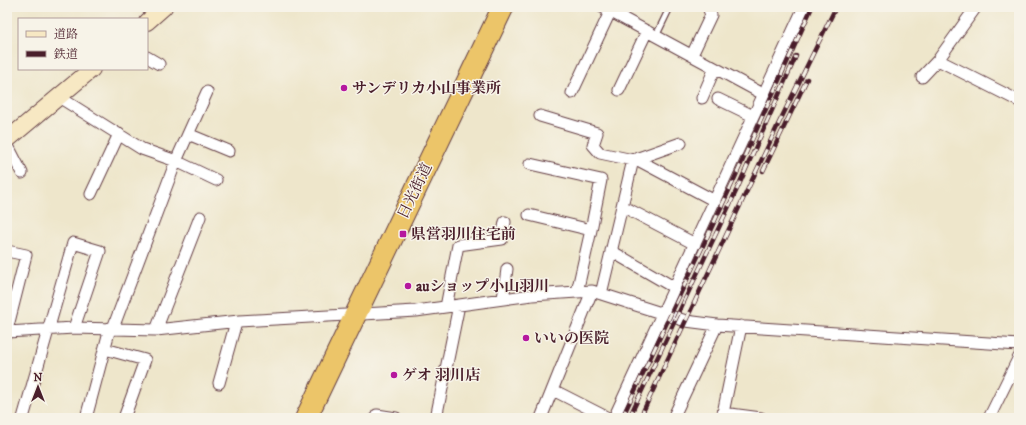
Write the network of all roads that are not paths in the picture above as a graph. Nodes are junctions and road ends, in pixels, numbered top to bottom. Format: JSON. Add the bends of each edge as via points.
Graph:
{"nodes":[{"id":1,"x":164,"y":7,"type":"edge"},
{"id":2,"x":503,"y":7,"type":"edge"},
{"id":3,"x":670,"y":7,"type":"edge"},
{"id":4,"x":708,"y":7,"type":"edge"},
{"id":5,"x":804,"y":7,"type":"edge"},
{"id":6,"x":976,"y":7,"type":"edge"},
{"id":7,"x":611,"y":10,"type":"edge"},
{"id":8,"x":148,"y":21,"type":"edge"},
{"id":9,"x":651,"y":33,"type":"junction"},
{"id":10,"x":692,"y":56,"type":"junction"},
{"id":11,"x":148,"y":58,"type":"edge"},
{"id":12,"x":938,"y":60,"type":"junction"},
{"id":13,"x":159,"y":64,"type":"dead end"},
{"id":14,"x":715,"y":68,"type":"junction"},
{"id":15,"x":91,"y":70,"type":"edge"},
{"id":16,"x":922,"y":77,"type":"dead end"},
{"id":17,"x":619,"y":90,"type":"dead end"},
{"id":18,"x":206,"y":92,"type":"dead end"},
{"id":19,"x":572,"y":93,"type":"dead end"},
{"id":20,"x":763,"y":94,"type":"junction"},
{"id":21,"x":59,"y":97,"type":"junction"},
{"id":22,"x":702,"y":98,"type":"dead end"},
{"id":23,"x":718,"y":99,"type":"dead end"},
{"id":24,"x":1019,"y":101,"type":"edge"},
{"id":25,"x":540,"y":116,"type":"dead end"},
{"id":26,"x":753,"y":116,"type":"junction"},
{"id":27,"x":119,"y":134,"type":"junction"},
{"id":28,"x":188,"y":134,"type":"junction"},
{"id":29,"x":7,"y":140,"type":"edge"},
{"id":30,"x":681,"y":143,"type":"dead end"},
{"id":31,"x":7,"y":144,"type":"edge"},
{"id":32,"x":229,"y":151,"type":"dead end"},
{"id":33,"x":635,"y":159,"type":"junction"},
{"id":34,"x":176,"y":161,"type":"junction"},
{"id":35,"x":530,"y":164,"type":"dead end"},
{"id":36,"x":22,"y":173,"type":"dead end"},
{"id":37,"x":216,"y":180,"type":"dead end"},
{"id":38,"x":92,"y":194,"type":"dead end"},
{"id":39,"x":715,"y":201,"type":"junction"},
{"id":40,"x":622,"y":206,"type":"junction"},
{"id":41,"x":529,"y":216,"type":"dead end"},
{"id":42,"x":200,"y":217,"type":"dead end"},
{"id":43,"x":505,"y":222,"type":"dead end"},
{"id":44,"x":591,"y":230,"type":"junction"},
{"id":45,"x":695,"y":244,"type":"junction"},
{"id":46,"x":7,"y":250,"type":"edge"},
{"id":47,"x":611,"y":251,"type":"junction"},
{"id":48,"x":507,"y":269,"type":"dead end"},
{"id":49,"x":675,"y":288,"type":"junction"},
{"id":50,"x":577,"y":292,"type":"junction"},
{"id":51,"x":596,"y":293,"type":"junction"},
{"id":52,"x":503,"y":299,"type":"junction"},
{"id":53,"x":459,"y":305,"type":"junction"},
{"id":54,"x":446,"y":307,"type":"junction"},
{"id":55,"x":356,"y":314,"type":"junction"},
{"id":56,"x":663,"y":314,"type":"junction"},
{"id":57,"x":236,"y":322,"type":"junction"},
{"id":58,"x":717,"y":325,"type":"junction"},
{"id":59,"x":740,"y":326,"type":"junction"},
{"id":60,"x":49,"y":328,"type":"junction"},
{"id":61,"x":74,"y":328,"type":"junction"},
{"id":62,"x":112,"y":328,"type":"junction"},
{"id":63,"x":156,"y":330,"type":"junction"},
{"id":64,"x":7,"y":331,"type":"edge"},
{"id":65,"x":1019,"y":345,"type":"edge"},
{"id":66,"x":105,"y":349,"type":"junction"},
{"id":67,"x":1019,"y":357,"type":"edge"},
{"id":68,"x":219,"y":383,"type":"dead end"},
{"id":69,"x":553,"y":390,"type":"junction"},
{"id":70,"x":723,"y":416,"type":"edge"},
{"id":71,"x":23,"y":418,"type":"edge"},
{"id":72,"x":86,"y":418,"type":"edge"},
{"id":73,"x":124,"y":418,"type":"edge"},
{"id":74,"x":306,"y":418,"type":"edge"},
{"id":75,"x":376,"y":418,"type":"edge"},
{"id":76,"x":396,"y":418,"type":"edge"},
{"id":77,"x":436,"y":418,"type":"edge"},
{"id":78,"x":541,"y":418,"type":"edge"},
{"id":79,"x":608,"y":418,"type":"edge"},
{"id":80,"x":614,"y":418,"type":"edge"},
{"id":81,"x":673,"y":418,"type":"edge"},
{"id":82,"x":761,"y":418,"type":"edge"},
{"id":83,"x":989,"y":418,"type":"edge"}],
"edges":[{"from":1,"to":8,"type":"street"},
{"from":2,"to":55,"type":"highway","name":"日光街道"},
{"from":3,"to":9,"type":"lane"},
{"from":4,"to":10,"type":"street","via":[[711,15]]},
{"from":5,"to":20,"type":"street"},
{"from":6,"to":12,"type":"street"},
{"from":7,"to":9,"type":"street"},
{"from":7,"to":19,"type":"street"},
{"from":9,"to":10,"type":"street"},
{"from":9,"to":17,"type":"street"},
{"from":10,"to":14,"type":"street"},
{"from":11,"to":13,"type":"street"},
{"from":12,"to":16,"type":"street"},
{"from":12,"to":24,"type":"street"},
{"from":14,"to":20,"type":"street"},
{"from":14,"to":22,"type":"street"},
{"from":15,"to":21,"type":"street"},
{"from":18,"to":28,"type":"street"},
{"from":20,"to":26,"type":"street"},
{"from":21,"to":27,"type":"street"},
{"from":21,"to":29,"type":"street"},
{"from":23,"to":26,"type":"street"},
{"from":25,"to":33,"type":"street","via":[[597,133],[593,145],[600,154]]},
{"from":26,"to":39,"type":"street"},
{"from":27,"to":34,"type":"street","via":[[142,149]]},
{"from":27,"to":38,"type":"street"},
{"from":28,"to":32,"type":"street"},
{"from":28,"to":34,"type":"street"},
{"from":30,"to":33,"type":"street"},
{"from":31,"to":36,"type":"street"},
{"from":33,"to":39,"type":"street"},
{"from":33,"to":40,"type":"street"},
{"from":34,"to":37,"type":"street"},
{"from":34,"to":62,"type":"street"},
{"from":35,"to":44,"type":"street","via":[[601,180]]},
{"from":39,"to":45,"type":"street"},
{"from":40,"to":45,"type":"street"},
{"from":40,"to":47,"type":"street"},
{"from":41,"to":44,"type":"street"},
{"from":42,"to":63,"type":"street"},
{"from":43,"to":54,"type":"street","via":[[502,239],[458,245]]},
{"from":44,"to":50,"type":"street"},
{"from":45,"to":49,"type":"street"},
{"from":46,"to":64,"type":"street","via":[[26,255]]},
{"from":47,"to":49,"type":"street"},
{"from":47,"to":51,"type":"street"},
{"from":48,"to":52,"type":"street"},
{"from":49,"to":56,"type":"street"},
{"from":50,"to":51,"type":"street"},
{"from":50,"to":52,"type":"street"},
{"from":51,"to":56,"type":"street"},
{"from":51,"to":69,"type":"street"},
{"from":52,"to":53,"type":"street"},
{"from":53,"to":54,"type":"street"},
{"from":53,"to":77,"type":"street"},
{"from":54,"to":55,"type":"street"},
{"from":55,"to":57,"type":"street"},
{"from":55,"to":74,"type":"highway","name":"日光街道"},
{"from":56,"to":58,"type":"street","via":[[686,321]]},
{"from":56,"to":80,"type":"street"},
{"from":57,"to":63,"type":"street"},
{"from":57,"to":68,"type":"street"},
{"from":58,"to":59,"type":"street"},
{"from":58,"to":81,"type":"street"},
{"from":59,"to":65,"type":"street"},
{"from":59,"to":70,"type":"street"},
{"from":60,"to":61,"type":"street"},
{"from":60,"to":61,"type":"street","via":[[73,243],[100,251]]},
{"from":60,"to":64,"type":"street"},
{"from":60,"to":71,"type":"street"},
{"from":61,"to":62,"type":"street"},
{"from":62,"to":63,"type":"street"},
{"from":62,"to":66,"type":"street"},
{"from":66,"to":72,"type":"street"},
{"from":66,"to":73,"type":"street","via":[[145,360]]},
{"from":67,"to":83,"type":"street"},
{"from":69,"to":78,"type":"street"},
{"from":69,"to":79,"type":"street"},
{"from":70,"to":82,"type":"street"},
{"from":75,"to":76,"type":"street","via":[[377,415]]}]}
